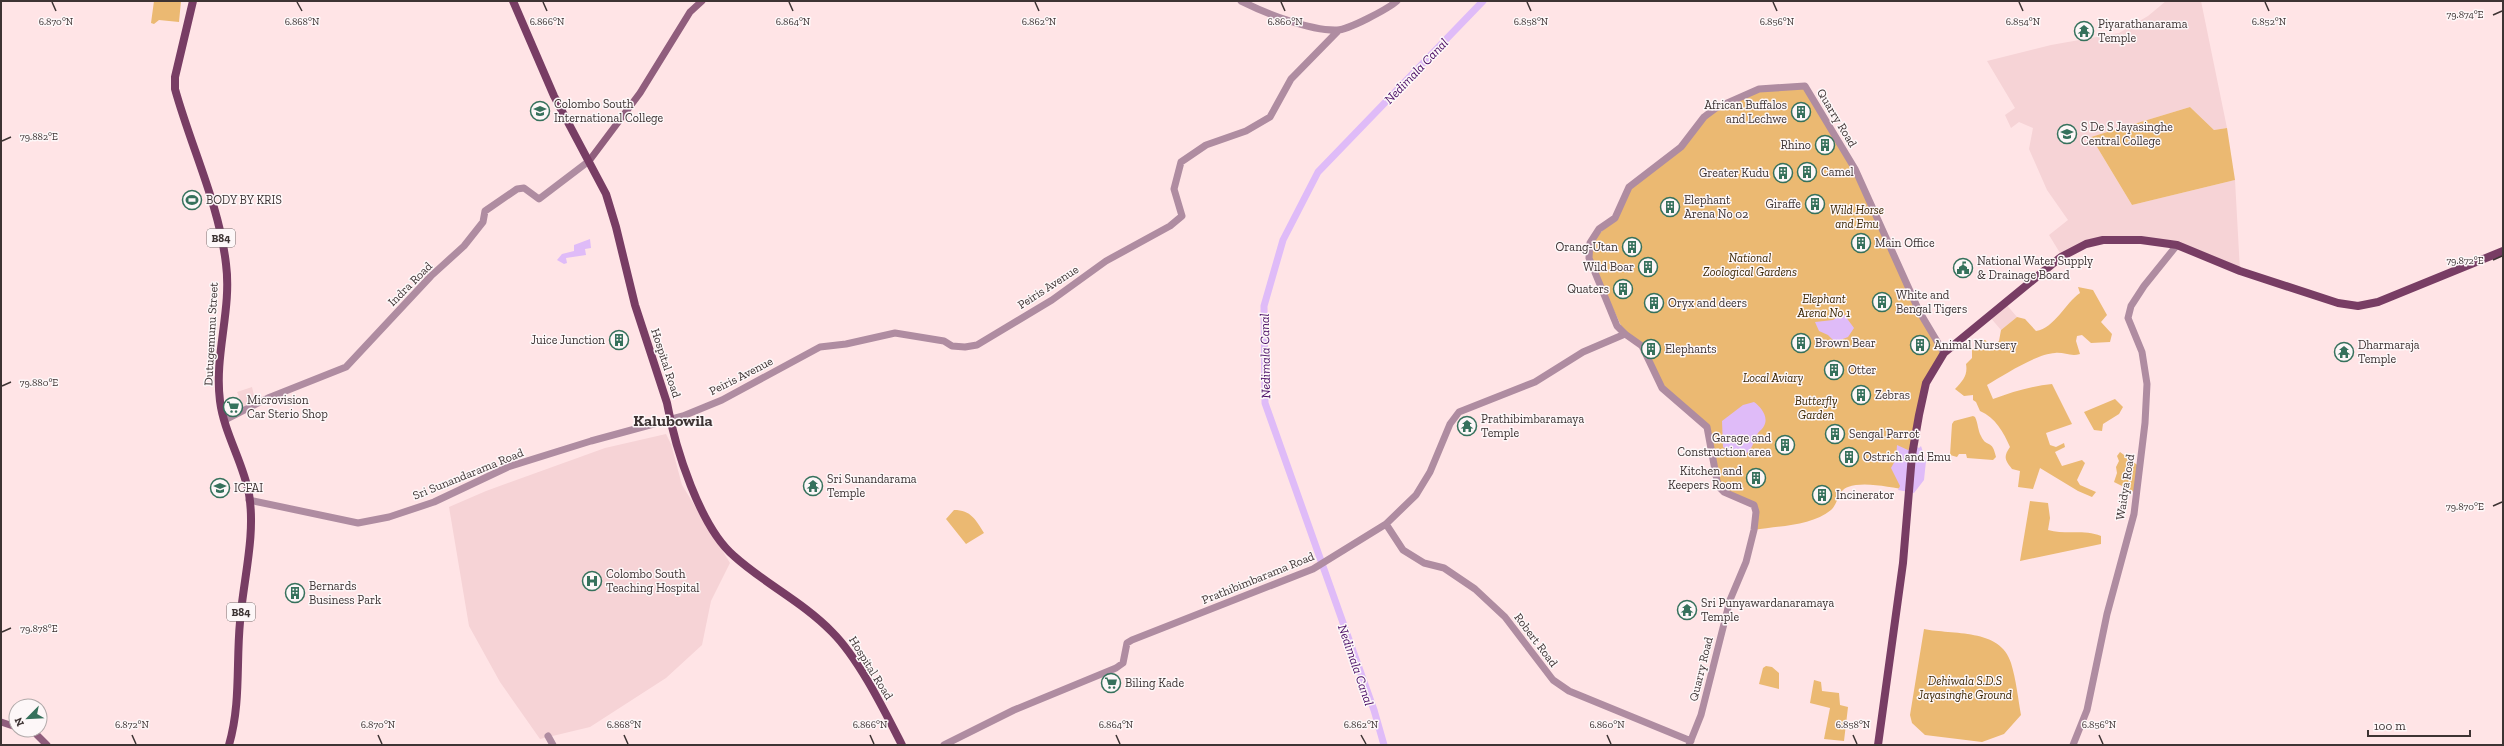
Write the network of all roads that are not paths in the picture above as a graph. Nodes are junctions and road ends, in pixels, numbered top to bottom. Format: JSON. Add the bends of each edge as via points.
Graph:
{"nodes":[{"id":1,"x":193,"y":1,"type":"edge"},
{"id":2,"x":513,"y":1,"type":"edge"},
{"id":3,"x":702,"y":1,"type":"edge"},
{"id":4,"x":1241,"y":1,"type":"edge"},
{"id":5,"x":1397,"y":1,"type":"edge"},
{"id":6,"x":1338,"y":31,"type":"junction"},
{"id":7,"x":589,"y":161,"type":"junction"},
{"id":8,"x":2177,"y":245,"type":"junction"},
{"id":9,"x":2503,"y":252,"type":"edge"},
{"id":10,"x":1625,"y":334,"type":"junction"},
{"id":11,"x":1944,"y":353,"type":"junction"},
{"id":12,"x":225,"y":420,"type":"junction"},
{"id":13,"x":670,"y":420,"type":"junction"},
{"id":14,"x":249,"y":500,"type":"junction"},
{"id":15,"x":1386,"y":524,"type":"junction"},
{"id":16,"x":548,"y":736,"type":"dead end"},
{"id":17,"x":1690,"y":743,"type":"edge"},
{"id":18,"x":229,"y":745,"type":"edge"},
{"id":19,"x":553,"y":745,"type":"edge"},
{"id":20,"x":902,"y":745,"type":"edge"},
{"id":21,"x":944,"y":745,"type":"edge"},
{"id":22,"x":1878,"y":745,"type":"edge"},
{"id":23,"x":2073,"y":745,"type":"edge"}],
"edges":[{"from":1,"to":12,"type":"main road","name":"Dutugemunu Street","number":"B84","via":[[175,78],[175,89],[220,230],[226,264],[228,297],[220,368],[220,401]]},
{"from":2,"to":7,"type":"main road","name":"Hospital Road","via":[[554,96]]},
{"from":3,"to":7,"type":"main road","via":[[690,12],[640,93]]},
{"from":4,"to":6,"type":"street","via":[[1294,22]]},
{"from":5,"to":6,"type":"street","via":[[1377,14]]},
{"from":6,"to":13,"type":"street","name":"Peiris Avenue","via":[[1291,79],[1270,117],[1246,131],[1206,145],[1181,162],[1174,189],[1182,216],[1170,226],[1106,261],[1052,300],[977,344],[959,346],[895,333],[820,347],[722,400]]},
{"from":7,"to":12,"type":"street","name":"Indra Road","via":[[540,199],[524,188],[517,189],[484,211],[484,222],[464,246],[426,282],[346,367],[268,398]]},
{"from":7,"to":13,"type":"main road","name":"Hospital Road","via":[[606,194],[634,305],[667,403]]},
{"from":8,"to":9,"type":"main road","via":[[2240,271],[2338,303],[2358,306],[2385,300]]},
{"from":8,"to":11,"type":"main road","via":[[2123,238],[2086,244],[2062,257]]},
{"from":8,"to":23,"type":"street","name":"Waidya Road","via":[[2144,286],[2131,306],[2128,318],[2142,352],[2147,384],[2134,514],[2107,614],[2086,710]]},
{"from":10,"to":11,"type":"street","name":"Quarry Road","via":[[1617,326],[1605,301],[1589,258],[1590,243],[1599,229],[1615,218],[1629,187],[1681,147],[1704,118],[1716,108],[1759,89],[1799,85],[1805,86],[1855,169],[1919,311]]},
{"from":10,"to":15,"type":"street","name":"Prathibimbarama Road","via":[[1583,352],[1534,382],[1459,412],[1450,424],[1430,472],[1416,495]]},
{"from":10,"to":17,"type":"street","name":"Quarry Road","via":[[1642,346],[1662,388],[1707,427],[1718,486],[1724,492],[1754,505],[1756,512],[1746,562],[1730,600],[1701,714]]},
{"from":11,"to":22,"type":"main road","via":[[1926,383],[1912,455],[1903,563]]},
{"from":12,"to":14,"type":"main road","name":"Dutugemunu Street","number":"B84"},
{"from":13,"to":14,"type":"street","name":"Sri Sunandarama Road","via":[[591,441],[508,468],[434,502],[389,517],[358,523]]},
{"from":13,"to":20,"type":"main road","name":"Hospital Road","via":[[695,498],[717,540],[734,557],[816,617],[832,632],[855,663]]},
{"from":14,"to":18,"type":"main road","name":"Dutugemunu Street","number":"B84","via":[[249,544],[239,624],[236,720]]},
{"from":15,"to":17,"type":"street","name":"Robert Road","via":[[1403,550],[1424,563],[1444,568],[1475,589],[1505,617],[1553,680],[1568,691]]},
{"from":15,"to":21,"type":"street","name":"Prathibimbarama Road","via":[[1317,567],[1132,640],[1127,643],[1123,662],[1116,668],[1014,710]]},
{"from":16,"to":19,"type":"street"}]}
